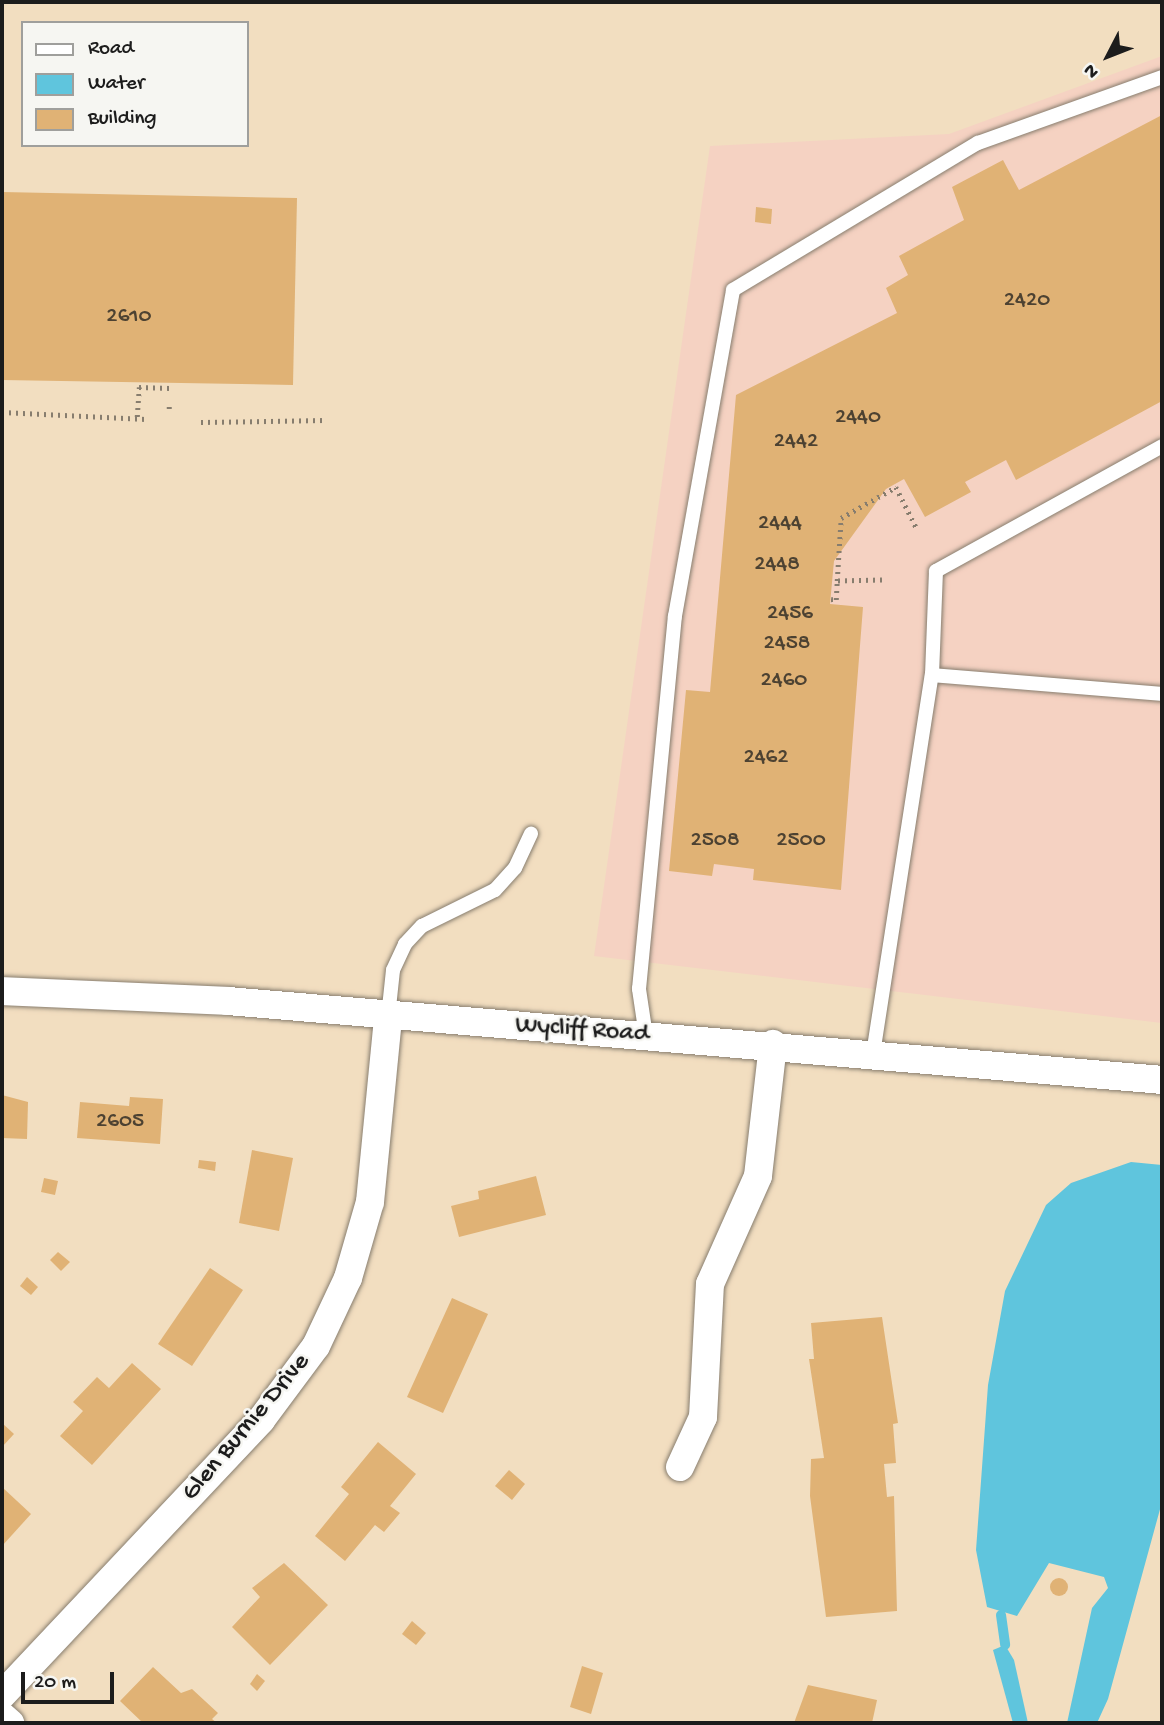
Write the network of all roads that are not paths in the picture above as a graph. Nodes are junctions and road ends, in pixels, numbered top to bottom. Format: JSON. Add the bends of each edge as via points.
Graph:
{"nodes":[{"id":1,"x":1162,"y":77,"type":"edge"},
{"id":2,"x":1162,"y":446,"type":"edge"},
{"id":3,"x":932,"y":675,"type":"junction"},
{"id":4,"x":1162,"y":694,"type":"edge"},
{"id":5,"x":531,"y":833,"type":"dead end"},
{"id":6,"x":2,"y":991,"type":"edge"},
{"id":7,"x":388,"y":1019,"type":"junction"},
{"id":8,"x":646,"y":1036,"type":"junction"},
{"id":9,"x":773,"y":1044,"type":"junction"},
{"id":10,"x":873,"y":1054,"type":"junction"},
{"id":11,"x":1162,"y":1080,"type":"edge"},
{"id":12,"x":680,"y":1466,"type":"dead end"},
{"id":13,"x":2,"y":1695,"type":"edge"},
{"id":14,"x":2,"y":1716,"type":"edge"},
{"id":15,"x":9,"y":1723,"type":"edge"}],
"edges":[{"from":1,"to":8,"type":"lane","via":[[978,143],[733,290],[675,616],[639,989]]},
{"from":2,"to":3,"type":"lane","via":[[936,571]]},
{"from":3,"to":4,"type":"lane"},
{"from":3,"to":10,"type":"lane"},
{"from":5,"to":7,"type":"lane","via":[[515,869],[495,890],[422,926],[405,944],[393,970]]},
{"from":6,"to":7,"type":"street","name":"Wycliff Road","via":[[228,1001]]},
{"from":7,"to":8,"type":"street","name":"Wycliff Road"},
{"from":7,"to":13,"type":"street","name":"Glen Burnie Drive","via":[[370,1202],[348,1278],[316,1346],[261,1420]]},
{"from":8,"to":9,"type":"street","name":"Wycliff Road"},
{"from":9,"to":10,"type":"street","name":"Wycliff Road"},
{"from":9,"to":12,"type":"street","via":[[758,1176],[710,1284],[703,1417]]},
{"from":10,"to":11,"type":"street","name":"Wycliff Road"},
{"from":14,"to":15,"type":"street"}]}
